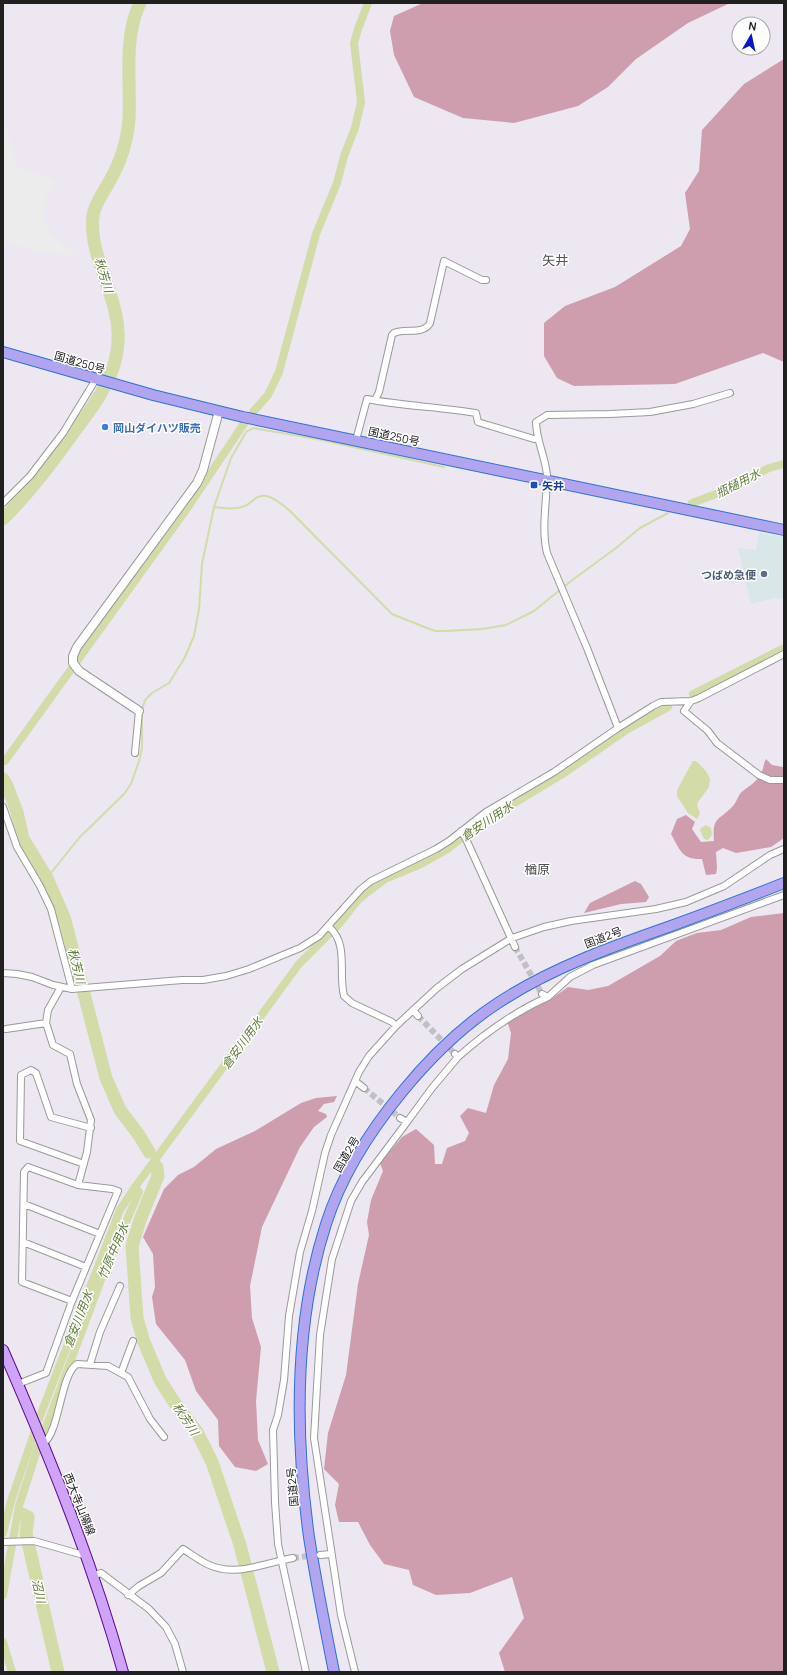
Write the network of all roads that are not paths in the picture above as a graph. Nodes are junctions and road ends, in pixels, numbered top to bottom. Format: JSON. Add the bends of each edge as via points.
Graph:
{"nodes":[{"id":1,"x":486,"y":280,"type":"dead end"},
{"id":2,"x":3,"y":352,"type":"edge"},
{"id":3,"x":97,"y":379,"type":"junction"},
{"id":4,"x":730,"y":393,"type":"dead end"},
{"id":5,"x":375,"y":400,"type":"junction"},
{"id":6,"x":220,"y":411,"type":"junction"},
{"id":7,"x":538,"y":438,"type":"junction"},
{"id":8,"x":356,"y":440,"type":"junction"},
{"id":9,"x":546,"y":480,"type":"junction"},
{"id":10,"x":3,"y":503,"type":"edge"},
{"id":11,"x":784,"y":530,"type":"edge"},
{"id":12,"x":784,"y":654,"type":"edge"},
{"id":13,"x":691,"y":700,"type":"junction"},
{"id":14,"x":139,"y":710,"type":"joint"},
{"id":15,"x":618,"y":728,"type":"junction"},
{"id":16,"x":135,"y":753,"type":"dead end"},
{"id":17,"x":784,"y":780,"type":"edge"},
{"id":18,"x":3,"y":807,"type":"edge"},
{"id":19,"x":463,"y":835,"type":"junction"},
{"id":20,"x":784,"y":850,"type":"edge"},
{"id":21,"x":784,"y":883,"type":"edge"},
{"id":22,"x":784,"y":895,"type":"edge"},
{"id":23,"x":330,"y":927,"type":"junction"},
{"id":24,"x":512,"y":938,"type":"junction"},
{"id":25,"x":515,"y":947,"type":"tunnel mouth"},
{"id":26,"x":3,"y":973,"type":"edge"},
{"id":27,"x":62,"y":987,"type":"junction"},
{"id":28,"x":75,"y":989,"type":"junction"},
{"id":29,"x":413,"y":1010,"type":"junction"},
{"id":30,"x":418,"y":1016,"type":"tunnel mouth"},
{"id":31,"x":46,"y":1023,"type":"junction"},
{"id":32,"x":396,"y":1026,"type":"junction"},
{"id":33,"x":6,"y":1029,"type":"dead end"},
{"id":34,"x":355,"y":1081,"type":"junction"},
{"id":35,"x":364,"y":1088,"type":"tunnel mouth"},
{"id":36,"x":400,"y":1118,"type":"tunnel mouth"},
{"id":37,"x":407,"y":1122,"type":"junction"},
{"id":38,"x":91,"y":1128,"type":"junction"},
{"id":39,"x":84,"y":1164,"type":"junction"},
{"id":40,"x":78,"y":1185,"type":"junction"},
{"id":41,"x":24,"y":1204,"type":"junction"},
{"id":42,"x":100,"y":1234,"type":"junction"},
{"id":43,"x":23,"y":1242,"type":"junction"},
{"id":44,"x":86,"y":1267,"type":"junction"},
{"id":45,"x":120,"y":1286,"type":"dead end"},
{"id":46,"x":72,"y":1301,"type":"junction"},
{"id":47,"x":133,"y":1341,"type":"dead end"},
{"id":48,"x":3,"y":1350,"type":"edge"},
{"id":49,"x":90,"y":1364,"type":"junction"},
{"id":50,"x":121,"y":1372,"type":"junction"},
{"id":51,"x":18,"y":1384,"type":"junction"},
{"id":52,"x":164,"y":1437,"type":"dead end"},
{"id":53,"x":41,"y":1440,"type":"junction"},
{"id":54,"x":6,"y":1541,"type":"edge"},
{"id":55,"x":320,"y":1554,"type":"tunnel mouth"},
{"id":56,"x":331,"y":1554,"type":"junction"},
{"id":57,"x":87,"y":1556,"type":"junction"},
{"id":58,"x":293,"y":1558,"type":"tunnel mouth"},
{"id":59,"x":282,"y":1560,"type":"junction"},
{"id":60,"x":94,"y":1576,"type":"junction"},
{"id":61,"x":128,"y":1595,"type":"junction"},
{"id":62,"x":123,"y":1672,"type":"edge"},
{"id":63,"x":183,"y":1672,"type":"edge"},
{"id":64,"x":306,"y":1672,"type":"edge"},
{"id":65,"x":334,"y":1672,"type":"edge"},
{"id":66,"x":355,"y":1672,"type":"edge"}],
"edges":[{"from":1,"to":5,"type":"street","via":[[444,261],[428,328],[394,332]]},
{"from":2,"to":3,"type":"highway","name":"国道250号"},
{"from":3,"to":6,"type":"highway","name":"国道250号"},
{"from":3,"to":10,"type":"street","via":[[30,476]]},
{"from":4,"to":7,"type":"street","via":[[693,404],[639,414],[547,415],[536,422]]},
{"from":5,"to":7,"type":"street","via":[[405,406],[476,413],[478,422]]},
{"from":5,"to":8,"type":"street","via":[[367,399]]},
{"from":6,"to":8,"type":"highway","name":"国道250号"},
{"from":6,"to":14,"type":"street","via":[[197,483],[73,656],[73,663],[79,671]]},
{"from":7,"to":9,"type":"street"},
{"from":8,"to":9,"type":"highway","name":"国道250号"},
{"from":9,"to":11,"type":"highway","name":"国道250号"},
{"from":9,"to":15,"type":"street","via":[[545,546]]},
{"from":12,"to":13,"type":"street"},
{"from":13,"to":15,"type":"street","via":[[661,702]]},
{"from":13,"to":17,"type":"street","via":[[684,711],[718,743],[759,775],[770,780]]},
{"from":14,"to":16,"type":"street"},
{"from":15,"to":19,"type":"street","via":[[554,772],[486,812]]},
{"from":18,"to":28,"type":"street","via":[[17,847],[50,909]]},
{"from":19,"to":23,"type":"street","via":[[371,881],[361,889]]},
{"from":19,"to":24,"type":"street"},
{"from":20,"to":24,"type":"street","via":[[770,855],[724,886],[686,902],[656,909],[571,921]]},
{"from":21,"to":65,"type":"highway","name":"国道2号","via":[[575,961],[497,1003],[434,1056],[387,1110],[361,1150],[344,1181],[327,1222],[314,1264],[302,1341],[300,1388],[303,1482],[314,1564]]},
{"from":22,"to":37,"type":"street","via":[[593,965],[570,977],[456,1056]]},
{"from":23,"to":28,"type":"street","via":[[300,948],[226,976],[203,980]]},
{"from":23,"to":32,"type":"street","via":[[340,943],[344,996],[352,1003]]},
{"from":24,"to":25,"type":"street"},
{"from":24,"to":29,"type":"street","via":[[462,969]]},
{"from":26,"to":27,"type":"street","via":[[32,977]]},
{"from":27,"to":28,"type":"street"},
{"from":27,"to":31,"type":"street","via":[[48,1010]]},
{"from":29,"to":30,"type":"street"},
{"from":29,"to":32,"type":"street"},
{"from":31,"to":33,"type":"street"},
{"from":31,"to":38,"type":"street","via":[[53,1045],[70,1054],[77,1084],[91,1120]]},
{"from":32,"to":34,"type":"street","via":[[369,1056]]},
{"from":34,"to":35,"type":"street"},
{"from":34,"to":59,"type":"street","via":[[325,1153],[300,1252],[289,1316],[284,1380],[273,1430],[278,1537]]},
{"from":36,"to":37,"type":"street"},
{"from":37,"to":56,"type":"street","via":[[362,1182],[351,1201],[329,1274],[320,1336],[314,1438]]},
{"from":38,"to":39,"type":"street"},
{"from":38,"to":39,"type":"street","via":[[51,1117],[36,1073],[30,1070],[21,1075],[20,1141]]},
{"from":39,"to":40,"type":"street"},
{"from":40,"to":41,"type":"street","via":[[28,1167],[24,1172]]},
{"from":40,"to":42,"type":"street","via":[[118,1191]]},
{"from":41,"to":42,"type":"street"},
{"from":41,"to":43,"type":"street"},
{"from":42,"to":44,"type":"street"},
{"from":43,"to":44,"type":"street"},
{"from":43,"to":46,"type":"street","via":[[22,1282]]},
{"from":44,"to":46,"type":"street"},
{"from":45,"to":49,"type":"street","via":[[100,1332]]},
{"from":46,"to":51,"type":"street","via":[[46,1374]]},
{"from":47,"to":50,"type":"street"},
{"from":48,"to":51,"type":"main road","name":"西大寺山陽線"},
{"from":49,"to":50,"type":"street","via":[[108,1366]]},
{"from":49,"to":53,"type":"street","via":[[73,1366],[49,1437]]},
{"from":50,"to":52,"type":"street","via":[[128,1377],[150,1419]]},
{"from":51,"to":53,"type":"main road","name":"西大寺山陽線"},
{"from":53,"to":57,"type":"main road","name":"西大寺山陽線"},
{"from":54,"to":57,"type":"street","via":[[34,1541]]},
{"from":55,"to":56,"type":"street"},
{"from":56,"to":66,"type":"street","via":[[341,1614]]},
{"from":57,"to":60,"type":"main road","name":"西大寺山陽線"},
{"from":58,"to":59,"type":"street"},
{"from":59,"to":61,"type":"street","via":[[238,1571],[223,1570],[207,1564],[183,1549],[161,1573]]},
{"from":59,"to":64,"type":"street"},
{"from":60,"to":61,"type":"street","via":[[101,1573]]},
{"from":60,"to":62,"type":"main road","name":"西大寺山陽線"},
{"from":61,"to":63,"type":"street","via":[[149,1609],[166,1627],[175,1644]]}]}
